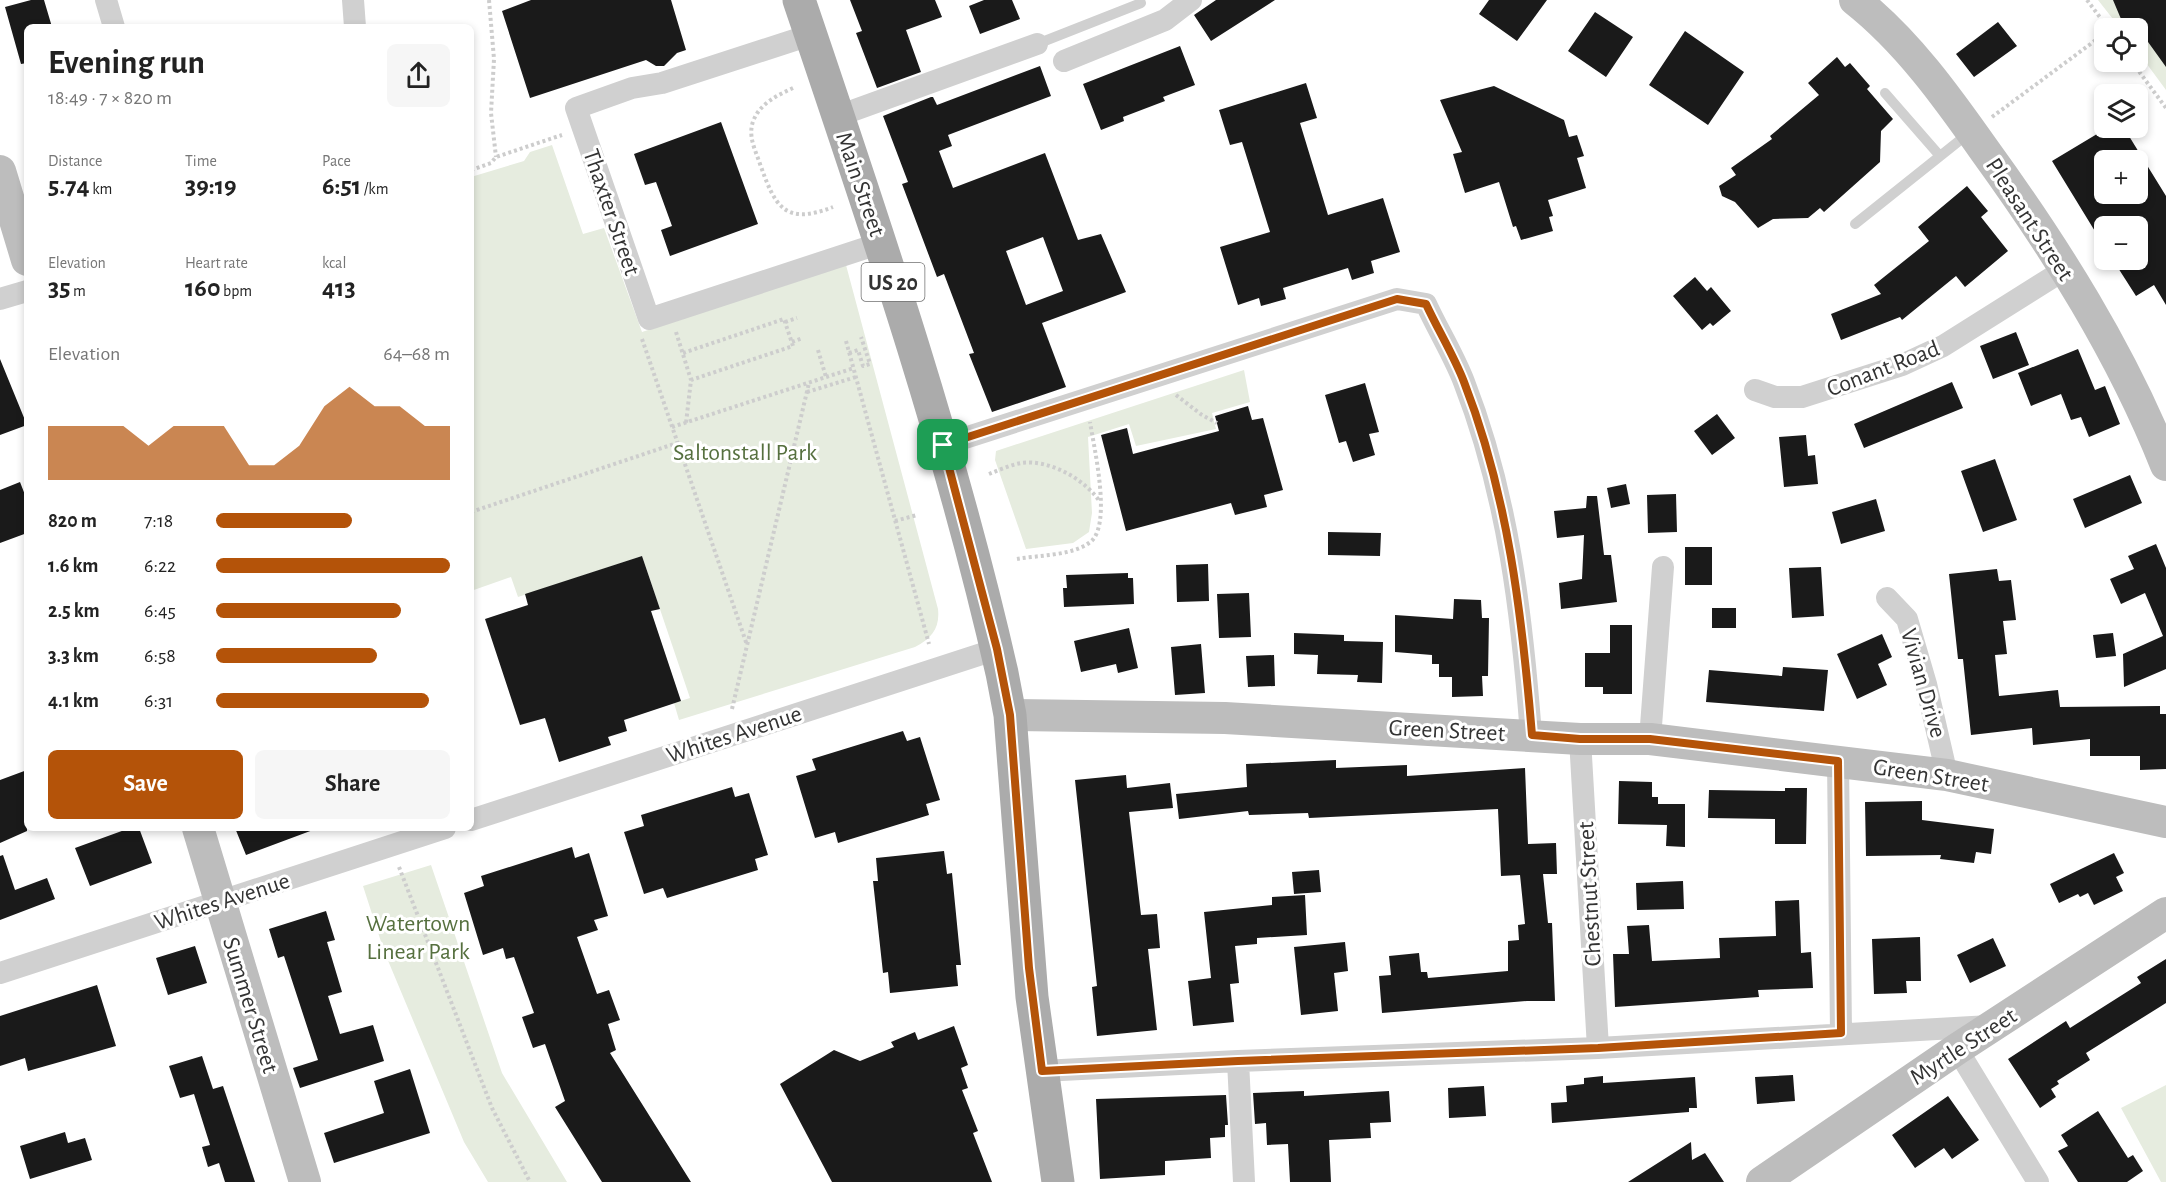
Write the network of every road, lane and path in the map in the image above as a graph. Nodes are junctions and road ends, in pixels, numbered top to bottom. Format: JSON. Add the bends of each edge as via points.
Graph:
{"nodes":[{"id":1,"x":106,"y":0,"type":"edge"},
{"id":2,"x":353,"y":0,"type":"edge"},
{"id":3,"x":489,"y":0,"type":"edge"},
{"id":4,"x":799,"y":0,"type":"edge"},
{"id":5,"x":1191,"y":0,"type":"edge"},
{"id":6,"x":1855,"y":0,"type":"edge"},
{"id":7,"x":2087,"y":0,"type":"edge"},
{"id":8,"x":1141,"y":3,"type":"dead end"},
{"id":9,"x":2100,"y":18,"type":"edge"},
{"id":10,"x":113,"y":24,"type":"edge"},
{"id":11,"x":356,"y":24,"type":"edge"},
{"id":12,"x":810,"y":34,"type":"junction"},
{"id":13,"x":2094,"y":41,"type":"edge"},
{"id":14,"x":1037,"y":44,"type":"joint"},
{"id":15,"x":1064,"y":61,"type":"dead end"},
{"id":16,"x":2139,"y":72,"type":"edge"},
{"id":17,"x":793,"y":88,"type":"dead end"},
{"id":18,"x":1885,"y":93,"type":"dead end"},
{"id":19,"x":2008,"y":105,"type":"dead end"},
{"id":20,"x":2166,"y":108,"type":"edge"},
{"id":21,"x":838,"y":116,"type":"junction"},
{"id":22,"x":1971,"y":131,"type":"junction"},
{"id":23,"x":567,"y":133,"type":"dead end"},
{"id":24,"x":1940,"y":156,"type":"junction"},
{"id":25,"x":496,"y":157,"type":"junction"},
{"id":26,"x":474,"y":169,"type":"edge"},
{"id":27,"x":0,"y":171,"type":"edge"},
{"id":28,"x":833,"y":207,"type":"dead end"},
{"id":29,"x":1855,"y":224,"type":"dead end"},
{"id":30,"x":881,"y":243,"type":"junction"},
{"id":31,"x":24,"y":250,"type":"edge"},
{"id":32,"x":2064,"y":270,"type":"junction"},
{"id":33,"x":24,"y":292,"type":"edge"},
{"id":34,"x":0,"y":299,"type":"edge"},
{"id":35,"x":797,"y":318,"type":"dead end"},
{"id":36,"x":785,"y":322,"type":"junction"},
{"id":37,"x":674,"y":325,"type":"dead end"},
{"id":38,"x":641,"y":336,"type":"dead end"},
{"id":39,"x":861,"y":337,"type":"dead end"},
{"id":40,"x":803,"y":338,"type":"dead end"},
{"id":41,"x":792,"y":342,"type":"junction"},
{"id":42,"x":846,"y":342,"type":"dead end"},
{"id":43,"x":818,"y":350,"type":"dead end"},
{"id":44,"x":683,"y":353,"type":"junction"},
{"id":45,"x":849,"y":353,"type":"junction"},
{"id":46,"x":854,"y":368,"type":"junction"},
{"id":47,"x":826,"y":377,"type":"junction"},
{"id":48,"x":856,"y":377,"type":"junction"},
{"id":49,"x":692,"y":380,"type":"junction"},
{"id":50,"x":808,"y":383,"type":"junction"},
{"id":51,"x":1169,"y":389,"type":"dead end"},
{"id":52,"x":1755,"y":390,"type":"dead end"},
{"id":53,"x":806,"y":393,"type":"junction"},
{"id":54,"x":1089,"y":414,"type":"dead end"},
{"id":55,"x":686,"y":423,"type":"junction"},
{"id":56,"x":1217,"y":423,"type":"dead end"},
{"id":57,"x":672,"y":428,"type":"junction"},
{"id":58,"x":677,"y":443,"type":"junction"},
{"id":59,"x":943,"y":445,"type":"junction"},
{"id":60,"x":2166,"y":465,"type":"edge"},
{"id":61,"x":989,"y":474,"type":"dead end"},
{"id":62,"x":1102,"y":505,"type":"junction"},
{"id":63,"x":474,"y":511,"type":"edge"},
{"id":64,"x":917,"y":515,"type":"dead end"},
{"id":65,"x":895,"y":521,"type":"junction"},
{"id":66,"x":1017,"y":559,"type":"dead end"},
{"id":67,"x":1663,"y":567,"type":"dead end"},
{"id":68,"x":1887,"y":598,"type":"dead end"},
{"id":69,"x":747,"y":645,"type":"junction"},
{"id":70,"x":929,"y":645,"type":"dead end"},
{"id":71,"x":997,"y":649,"type":"junction"},
{"id":72,"x":732,"y":709,"type":"dead end"},
{"id":73,"x":1010,"y":715,"type":"junction"},
{"id":74,"x":1532,"y":735,"type":"junction"},
{"id":75,"x":1580,"y":739,"type":"junction"},
{"id":76,"x":1650,"y":739,"type":"junction"},
{"id":77,"x":1838,"y":761,"type":"junction"},
{"id":78,"x":1947,"y":775,"type":"junction"},
{"id":79,"x":474,"y":819,"type":"edge"},
{"id":80,"x":2166,"y":822,"type":"edge"},
{"id":81,"x":199,"y":831,"type":"edge"},
{"id":82,"x":436,"y":831,"type":"edge"},
{"id":83,"x":400,"y":871,"type":"dead end"},
{"id":84,"x":220,"y":902,"type":"junction"},
{"id":85,"x":2166,"y":913,"type":"edge"},
{"id":86,"x":0,"y":973,"type":"edge"},
{"id":87,"x":1992,"y":1026,"type":"junction"},
{"id":88,"x":1841,"y":1033,"type":"junction"},
{"id":89,"x":1598,"y":1048,"type":"junction"},
{"id":90,"x":1957,"y":1049,"type":"junction"},
{"id":91,"x":1238,"y":1061,"type":"junction"},
{"id":92,"x":1042,"y":1071,"type":"junction"},
{"id":93,"x":1772,"y":1179,"type":"edge"},
{"id":94,"x":304,"y":1182,"type":"edge"},
{"id":95,"x":530,"y":1182,"type":"edge"},
{"id":96,"x":1058,"y":1182,"type":"edge"},
{"id":97,"x":1244,"y":1182,"type":"edge"},
{"id":98,"x":2038,"y":1182,"type":"edge"}],
"edges":[{"from":1,"to":10,"type":"street"},
{"from":2,"to":11,"type":"street"},
{"from":3,"to":25,"type":"path","via":[[494,59],[491,113]]},
{"from":4,"to":12,"type":"main road","name":"Main Street","number":"US 20"},
{"from":5,"to":15,"type":"street","via":[[1165,20]]},
{"from":6,"to":22,"type":"street","name":"Pleasant Street","via":[[1897,38]]},
{"from":7,"to":9,"type":"path"},
{"from":8,"to":14,"type":"lane"},
{"from":12,"to":21,"type":"main road","name":"Main Street","number":"US 20"},
{"from":12,"to":30,"type":"street","name":"Thaxter Street","via":[[576,108],[649,319]]},
{"from":13,"to":19,"type":"path"},
{"from":14,"to":21,"type":"street"},
{"from":16,"to":20,"type":"path"},
{"from":17,"to":28,"type":"path","via":[[759,110],[751,138],[775,203],[802,213]]},
{"from":18,"to":24,"type":"lane"},
{"from":21,"to":30,"type":"main road","name":"Main Street","number":"US 20"},
{"from":22,"to":24,"type":"lane"},
{"from":22,"to":32,"type":"street","name":"Pleasant Street"},
{"from":23,"to":25,"type":"path"},
{"from":24,"to":29,"type":"lane"},
{"from":25,"to":26,"type":"path"},
{"from":27,"to":31,"type":"street"},
{"from":30,"to":59,"type":"main road","name":"Main Street","number":"US 20"},
{"from":32,"to":52,"type":"street","name":"Conant Road","via":[[1951,342],[1902,365],[1802,397],[1775,397]]},
{"from":32,"to":60,"type":"street","name":"Pleasant Street","via":[[2123,368]]},
{"from":33,"to":34,"type":"street"},
{"from":35,"to":36,"type":"path"},
{"from":36,"to":41,"type":"path"},
{"from":36,"to":44,"type":"path","via":[[784,319]]},
{"from":37,"to":44,"type":"path"},
{"from":38,"to":57,"type":"path"},
{"from":39,"to":45,"type":"path","via":[[870,364],[863,366],[858,350]]},
{"from":40,"to":41,"type":"path"},
{"from":41,"to":49,"type":"path","via":[[793,346]]},
{"from":42,"to":45,"type":"path"},
{"from":43,"to":47,"type":"path"},
{"from":44,"to":49,"type":"path"},
{"from":45,"to":46,"type":"path"},
{"from":46,"to":47,"type":"path"},
{"from":46,"to":48,"type":"path"},
{"from":47,"to":50,"type":"path"},
{"from":48,"to":53,"type":"path"},
{"from":48,"to":65,"type":"path"},
{"from":49,"to":55,"type":"path"},
{"from":50,"to":53,"type":"path"},
{"from":50,"to":55,"type":"path"},
{"from":51,"to":56,"type":"path"},
{"from":53,"to":69,"type":"path"},
{"from":54,"to":62,"type":"path"},
{"from":55,"to":57,"type":"path"},
{"from":57,"to":58,"type":"path"},
{"from":58,"to":63,"type":"path"},
{"from":58,"to":69,"type":"path"},
{"from":59,"to":71,"type":"main road","name":"Main Street","number":"US 20"},
{"from":59,"to":74,"type":"street","via":[[1397,299],[1426,304],[1464,381],[1500,498],[1522,622]]},
{"from":61,"to":62,"type":"path","via":[[1022,463],[1048,466],[1092,490]]},
{"from":62,"to":66,"type":"path","via":[[1098,532],[1092,542],[1078,549]]},
{"from":64,"to":65,"type":"path"},
{"from":65,"to":70,"type":"path"},
{"from":67,"to":76,"type":"street"},
{"from":68,"to":78,"type":"street","name":"Vivian Drive","via":[[1907,619]]},
{"from":69,"to":72,"type":"path"},
{"from":71,"to":73,"type":"main road","name":"Main Street","number":"US 20"},
{"from":71,"to":79,"type":"street","name":"Whites Avenue"},
{"from":73,"to":74,"type":"street","name":"Green Street","via":[[1225,718]]},
{"from":73,"to":92,"type":"main road","name":"Main Street","number":"US 20","via":[[1029,968]]},
{"from":74,"to":75,"type":"street","name":"Green Street"},
{"from":75,"to":76,"type":"street","name":"Green Street"},
{"from":75,"to":89,"type":"street","name":"Chestnut Street"},
{"from":76,"to":77,"type":"street","name":"Green Street"},
{"from":77,"to":78,"type":"street","name":"Green Street"},
{"from":77,"to":88,"type":"street"},
{"from":78,"to":80,"type":"street","name":"Green Street"},
{"from":81,"to":84,"type":"street","name":"Summer Street"},
{"from":82,"to":84,"type":"street","name":"Whites Avenue"},
{"from":83,"to":95,"type":"path","via":[[492,1108]]},
{"from":84,"to":86,"type":"street","name":"Whites Avenue"},
{"from":84,"to":94,"type":"street","name":"Summer Street"},
{"from":85,"to":87,"type":"street","name":"Myrtle Street"},
{"from":87,"to":88,"type":"street"},
{"from":87,"to":90,"type":"street","name":"Myrtle Street"},
{"from":88,"to":89,"type":"street"},
{"from":89,"to":91,"type":"street"},
{"from":90,"to":93,"type":"street","name":"Myrtle Street"},
{"from":90,"to":98,"type":"street"},
{"from":91,"to":92,"type":"street"},
{"from":91,"to":97,"type":"street"},
{"from":92,"to":96,"type":"main road","name":"Main Street","number":"US 20"}]}
